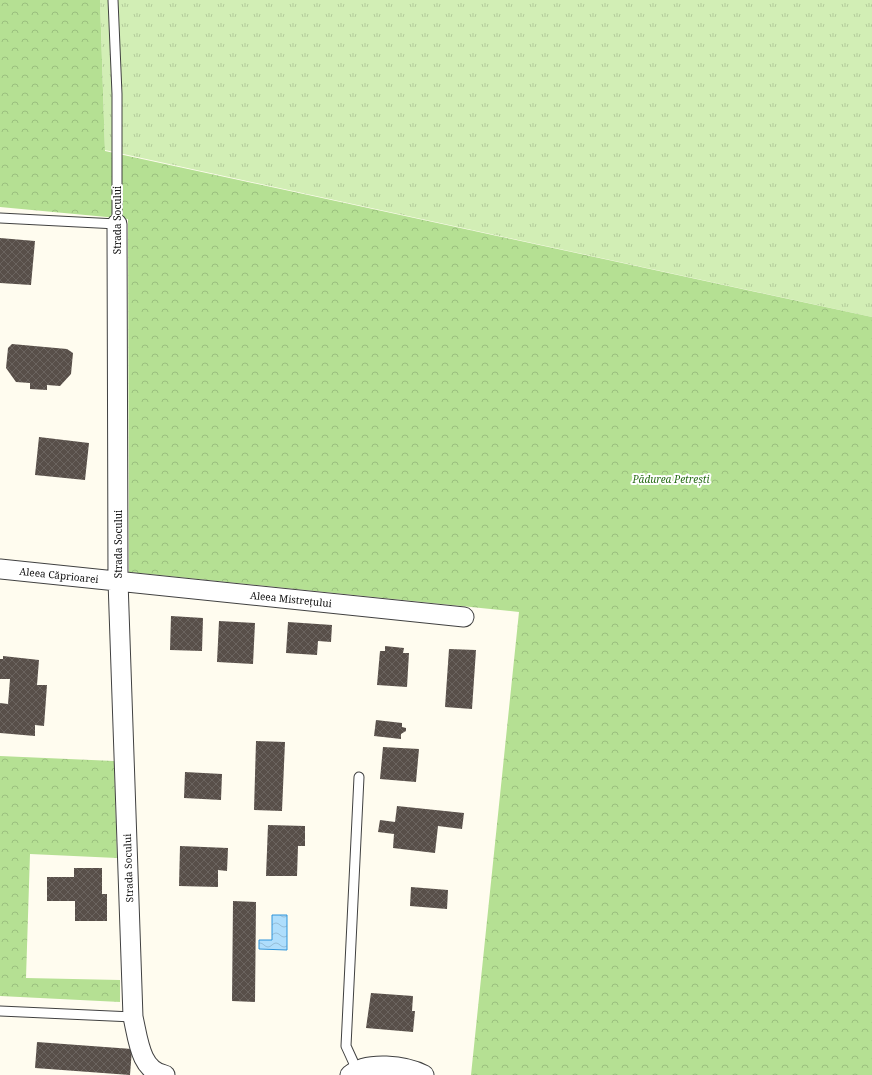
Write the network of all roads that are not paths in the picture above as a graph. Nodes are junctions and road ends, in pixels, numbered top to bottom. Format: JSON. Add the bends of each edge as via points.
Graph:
{"nodes":[{"id":1,"x":113,"y":0,"type":"edge"},
{"id":2,"x":0,"y":218,"type":"edge"},
{"id":3,"x":117,"y":224,"type":"junction"},
{"id":4,"x":0,"y":569,"type":"edge"},
{"id":5,"x":118,"y":581,"type":"junction"},
{"id":6,"x":464,"y":617,"type":"dead end"},
{"id":7,"x":359,"y":777,"type":"dead end"},
{"id":8,"x":0,"y":1011,"type":"edge"},
{"id":9,"x":133,"y":1017,"type":"junction"},
{"id":10,"x":354,"y":1072,"type":"edge"},
{"id":11,"x":165,"y":1075,"type":"edge"},
{"id":12,"x":424,"y":1075,"type":"edge"}],
"edges":[{"from":1,"to":3,"type":"lane","name":"Strada Socului","via":[[117,94]]},
{"from":2,"to":3,"type":"lane"},
{"from":3,"to":5,"type":"street","name":"Strada Socului"},
{"from":4,"to":5,"type":"street","name":"Aleea Căprioarei"},
{"from":5,"to":6,"type":"street","name":"Aleea Mistrețului"},
{"from":5,"to":9,"type":"street","name":"Strada Socului"},
{"from":7,"to":10,"type":"lane","via":[[346,1046]]},
{"from":8,"to":9,"type":"lane"},
{"from":9,"to":11,"type":"street","name":"Strada Socului","via":[[148,1068]]},
{"from":10,"to":12,"type":"street","via":[[368,1067],[402,1068]]}]}
